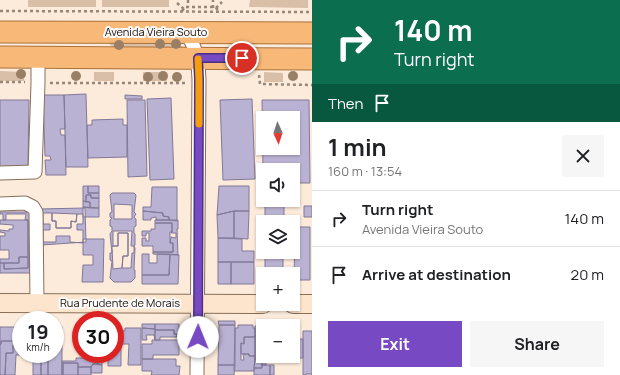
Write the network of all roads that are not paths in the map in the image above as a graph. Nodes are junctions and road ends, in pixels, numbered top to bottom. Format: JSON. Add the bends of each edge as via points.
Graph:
{"nodes":[{"id":1,"x":0,"y":32,"type":"edge"},
{"id":2,"x":184,"y":32,"type":"junction"},
{"id":3,"x":312,"y":33,"type":"edge"},
{"id":4,"x":0,"y":57,"type":"edge"},
{"id":5,"x":38,"y":58,"type":"junction"},
{"id":6,"x":198,"y":58,"type":"junction"},
{"id":7,"x":312,"y":59,"type":"edge"},
{"id":8,"x":0,"y":173,"type":"edge"},
{"id":9,"x":0,"y":204,"type":"edge"},
{"id":10,"x":0,"y":303,"type":"edge"},
{"id":11,"x":36,"y":303,"type":"junction"},
{"id":12,"x":198,"y":303,"type":"junction"},
{"id":13,"x":256,"y":304,"type":"edge"},
{"id":14,"x":300,"y":304,"type":"edge"},
{"id":15,"x":312,"y":304,"type":"edge"},
{"id":16,"x":197,"y":375,"type":"edge"}],
"edges":[{"from":1,"to":2,"type":"highway","name":"Avenida Vieira Souto"},
{"from":2,"to":3,"type":"highway","name":"Avenida Vieira Souto"},
{"from":2,"to":6,"type":"street","via":[[190,38]]},
{"from":4,"to":5,"type":"highway"},
{"from":5,"to":6,"type":"highway"},
{"from":5,"to":8,"type":"street","via":[[35,172]]},
{"from":6,"to":7,"type":"highway"},
{"from":6,"to":12,"type":"street"},
{"from":9,"to":11,"type":"street","via":[[25,203],[33,206],[36,212]]},
{"from":10,"to":11,"type":"main road","name":"Rua Prudente de Morais"},
{"from":11,"to":12,"type":"main road","name":"Rua Prudente de Morais"},
{"from":12,"to":13,"type":"main road","name":"Rua Prudente de Morais"},
{"from":12,"to":16,"type":"street"},
{"from":14,"to":15,"type":"main road"}]}
